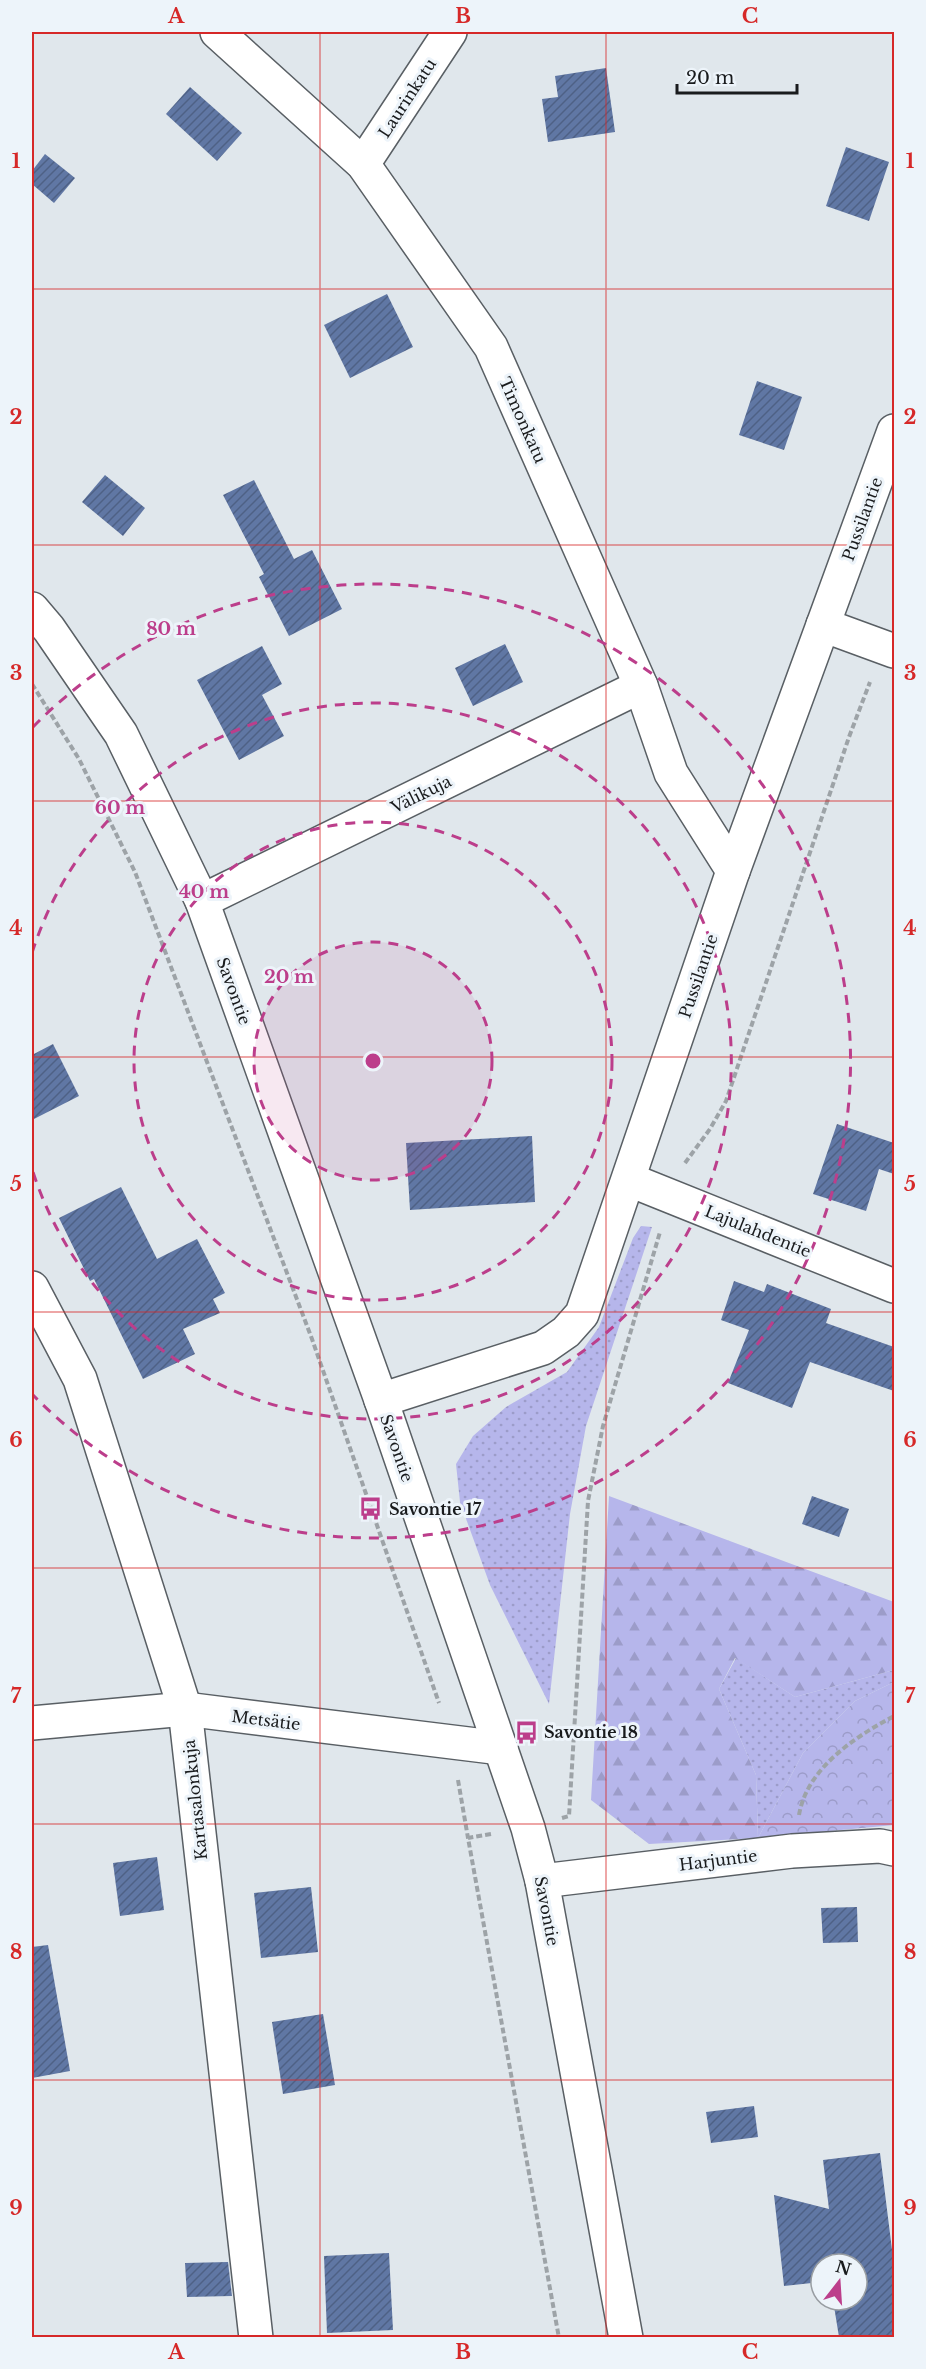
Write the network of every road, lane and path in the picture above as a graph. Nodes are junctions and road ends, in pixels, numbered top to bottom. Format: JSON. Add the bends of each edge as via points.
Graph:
{"nodes":[{"id":1,"x":217,"y":32,"type":"edge"},
{"id":2,"x":450,"y":32,"type":"edge"},
{"id":3,"x":363,"y":164,"type":"junction"},
{"id":4,"x":894,"y":431,"type":"edge"},
{"id":5,"x":32,"y":609,"type":"edge"},
{"id":6,"x":823,"y":625,"type":"junction"},
{"id":7,"x":894,"y":651,"type":"edge"},
{"id":8,"x":32,"y":684,"type":"edge"},
{"id":9,"x":641,"y":686,"type":"junction"},
{"id":10,"x":733,"y":871,"type":"junction"},
{"id":11,"x":202,"y":901,"type":"junction"},
{"id":12,"x":630,"y":1180,"type":"junction"},
{"id":13,"x":892,"y":1277,"type":"edge"},
{"id":14,"x":32,"y":1288,"type":"edge"},
{"id":15,"x":381,"y":1400,"type":"junction"},
{"id":16,"x":185,"y":1709,"type":"junction"},
{"id":17,"x":894,"y":1716,"type":"edge"},
{"id":18,"x":32,"y":1723,"type":"edge"},
{"id":19,"x":453,"y":1743,"type":"junction"},
{"id":20,"x":501,"y":1748,"type":"junction"},
{"id":21,"x":528,"y":1828,"type":"junction"},
{"id":22,"x":468,"y":1838,"type":"junction"},
{"id":23,"x":894,"y":1850,"type":"edge"},
{"id":24,"x":792,"y":1851,"type":"junction"},
{"id":25,"x":542,"y":1881,"type":"junction"},
{"id":26,"x":256,"y":2337,"type":"edge"},
{"id":27,"x":559,"y":2337,"type":"edge"},
{"id":28,"x":626,"y":2337,"type":"edge"}],
"edges":[{"from":1,"to":3,"type":"street","name":"Timonkatu"},
{"from":2,"to":3,"type":"street","name":"Laurinkatu"},
{"from":3,"to":9,"type":"street","name":"Timonkatu","via":[[491,347]]},
{"from":4,"to":6,"type":"street","name":"Pussilantie"},
{"from":5,"to":11,"type":"street","name":"Savontie","via":[[121,734]]},
{"from":6,"to":7,"type":"street"},
{"from":6,"to":10,"type":"street","name":"Pussilantie"},
{"from":8,"to":19,"type":"path","via":[[79,759],[135,872],[312,1339]]},
{"from":9,"to":10,"type":"street","name":"Timonkatu","via":[[671,773]]},
{"from":9,"to":11,"type":"street","name":"Välikuja"},
{"from":10,"to":12,"type":"street","name":"Pussilantie"},
{"from":11,"to":15,"type":"street","name":"Savontie"},
{"from":12,"to":13,"type":"street","name":"Lajulahdentie"},
{"from":12,"to":15,"type":"street","name":"Pussilantie","via":[[582,1314],[566,1332],[543,1348]]},
{"from":14,"to":16,"type":"street","name":"Kartasalonkuja","via":[[80,1379]]},
{"from":15,"to":20,"type":"street","name":"Savontie"},
{"from":16,"to":18,"type":"street","name":"Metsätie"},
{"from":16,"to":19,"type":"street","name":"Metsätie"},
{"from":16,"to":26,"type":"street","name":"Kartasalonkuja"},
{"from":17,"to":24,"type":"path","via":[[862,1732],[817,1773],[801,1802]]},
{"from":19,"to":20,"type":"street","name":"Metsätie"},
{"from":19,"to":22,"type":"path"},
{"from":20,"to":21,"type":"street","name":"Savontie"},
{"from":21,"to":22,"type":"path"},
{"from":21,"to":25,"type":"street","name":"Savontie"},
{"from":22,"to":27,"type":"path"},
{"from":23,"to":24,"type":"street","name":"Harjuntie","via":[[880,1846]]},
{"from":24,"to":25,"type":"street","name":"Harjuntie"},
{"from":25,"to":28,"type":"street","name":"Savontie"}]}
